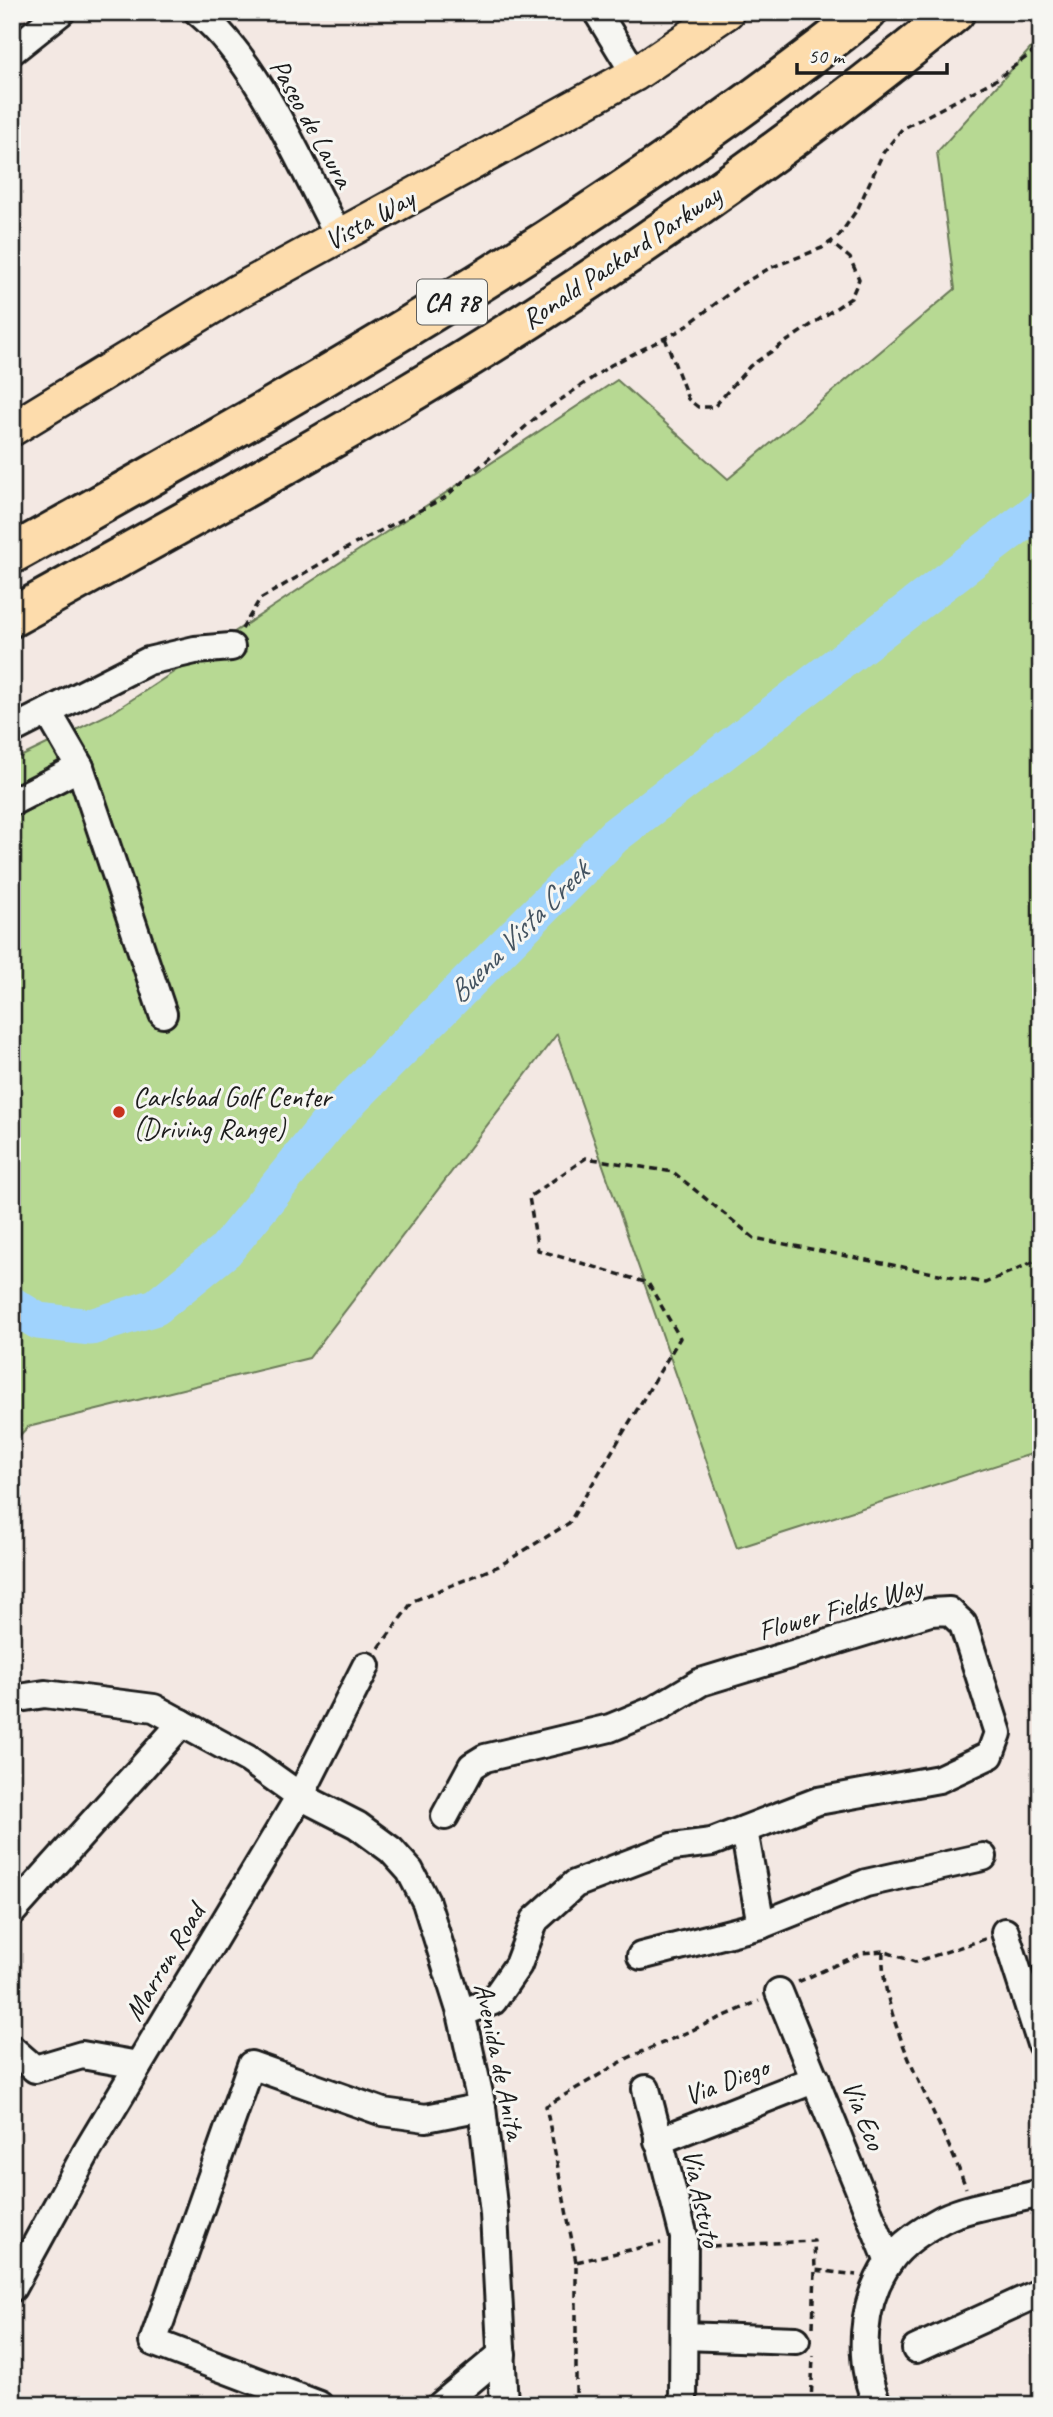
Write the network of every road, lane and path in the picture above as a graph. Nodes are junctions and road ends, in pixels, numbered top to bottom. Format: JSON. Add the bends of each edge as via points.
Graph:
{"nodes":[{"id":1,"x":61,"y":12,"type":"edge"},
{"id":2,"x":198,"y":12,"type":"edge"},
{"id":3,"x":597,"y":12,"type":"edge"},
{"id":4,"x":727,"y":12,"type":"edge"},
{"id":5,"x":867,"y":12,"type":"edge"},
{"id":6,"x":955,"y":12,"type":"edge"},
{"id":7,"x":1041,"y":46,"type":"edge"},
{"id":8,"x":12,"y":51,"type":"edge"},
{"id":9,"x":635,"y":75,"type":"junction"},
{"id":10,"x":339,"y":236,"type":"junction"},
{"id":11,"x":830,"y":242,"type":"junction"},
{"id":12,"x":665,"y":338,"type":"junction"},
{"id":13,"x":12,"y":429,"type":"edge"},
{"id":14,"x":12,"y":554,"type":"edge"},
{"id":15,"x":12,"y":617,"type":"edge"},
{"id":16,"x":231,"y":648,"type":"joint"},
{"id":17,"x":48,"y":712,"type":"junction"},
{"id":18,"x":12,"y":730,"type":"edge"},
{"id":19,"x":80,"y":767,"type":"junction"},
{"id":20,"x":12,"y":802,"type":"edge"},
{"id":21,"x":163,"y":1014,"type":"dead end"},
{"id":22,"x":1041,"y":1253,"type":"edge"},
{"id":23,"x":366,"y":1666,"type":"joint"},
{"id":24,"x":12,"y":1699,"type":"edge"},
{"id":25,"x":182,"y":1723,"type":"junction"},
{"id":26,"x":300,"y":1796,"type":"junction"},
{"id":27,"x":445,"y":1816,"type":"dead end"},
{"id":28,"x":744,"y":1830,"type":"junction"},
{"id":29,"x":983,"y":1857,"type":"dead end"},
{"id":30,"x":12,"y":1912,"type":"edge"},
{"id":31,"x":761,"y":1925,"type":"junction"},
{"id":32,"x":1005,"y":1932,"type":"joint"},
{"id":33,"x":883,"y":1951,"type":"junction"},
{"id":34,"x":641,"y":1956,"type":"dead end"},
{"id":35,"x":779,"y":1992,"type":"junction"},
{"id":36,"x":461,"y":2013,"type":"junction"},
{"id":37,"x":1041,"y":2044,"type":"edge"},
{"id":38,"x":12,"y":2049,"type":"edge"},
{"id":39,"x":138,"y":2065,"type":"junction"},
{"id":40,"x":816,"y":2079,"type":"junction"},
{"id":41,"x":646,"y":2089,"type":"dead end"},
{"id":42,"x":482,"y":2107,"type":"junction"},
{"id":43,"x":658,"y":2141,"type":"junction"},
{"id":44,"x":968,"y":2193,"type":"dead end"},
{"id":45,"x":1041,"y":2193,"type":"edge"},
{"id":46,"x":684,"y":2237,"type":"junction"},
{"id":47,"x":576,"y":2262,"type":"junction"},
{"id":48,"x":888,"y":2262,"type":"junction"},
{"id":49,"x":859,"y":2275,"type":"dead end"},
{"id":50,"x":12,"y":2288,"type":"edge"},
{"id":51,"x":1041,"y":2292,"type":"edge"},
{"id":52,"x":684,"y":2336,"type":"junction"},
{"id":53,"x":796,"y":2340,"type":"dead end"},
{"id":54,"x":916,"y":2348,"type":"dead end"},
{"id":55,"x":502,"y":2354,"type":"junction"},
{"id":56,"x":319,"y":2405,"type":"edge"},
{"id":57,"x":441,"y":2405,"type":"edge"},
{"id":58,"x":504,"y":2405,"type":"edge"},
{"id":59,"x":576,"y":2405,"type":"edge"},
{"id":60,"x":683,"y":2405,"type":"edge"},
{"id":61,"x":878,"y":2405,"type":"edge"}],
"edges":[{"from":1,"to":8,"type":"street"},
{"from":2,"to":10,"type":"street","name":"Paseo de Laura","via":[[214,25],[250,72]]},
{"from":3,"to":9,"type":"street"},
{"from":4,"to":9,"type":"main road","name":"Vista Way"},
{"from":5,"to":14,"type":"highway","name":"Ronald Packard Parkway","number":"CA 78","via":[[664,164],[433,314]]},
{"from":6,"to":15,"type":"highway","name":"Ronald Packard Parkway","number":"CA 78","via":[[775,153],[529,319]]},
{"from":7,"to":11,"type":"path","via":[[997,79],[902,129],[883,153],[858,208]]},
{"from":9,"to":10,"type":"main road","name":"Vista Way"},
{"from":10,"to":13,"type":"main road","name":"Vista Way","via":[[235,293]]},
{"from":11,"to":12,"type":"path","via":[[740,285]]},
{"from":11,"to":12,"type":"path","via":[[850,258],[859,279],[851,298],[750,366],[714,407],[698,407],[688,399]]},
{"from":12,"to":16,"type":"path","via":[[611,365],[540,414],[444,498],[260,599]]},
{"from":16,"to":17,"type":"street","via":[[195,650],[148,661]]},
{"from":17,"to":18,"type":"street"},
{"from":17,"to":19,"type":"street"},
{"from":19,"to":20,"type":"street"},
{"from":19,"to":21,"type":"street"},
{"from":22,"to":23,"type":"path","via":[[1033,1262],[985,1283],[754,1238],[673,1172],[586,1158],[529,1197],[538,1250],[648,1283],[680,1338],[569,1523],[499,1566],[413,1601]]},
{"from":23,"to":26,"type":"street","name":"Marron Road"},
{"from":24,"to":25,"type":"street","name":"Avenida de Anita","via":[[45,1694],[154,1708]]},
{"from":25,"to":26,"type":"street","name":"Avenida de Anita","via":[[248,1759]]},
{"from":25,"to":30,"type":"street"},
{"from":26,"to":36,"type":"street","name":"Avenida de Anita","via":[[357,1825],[410,1871],[426,1902]]},
{"from":26,"to":39,"type":"street","name":"Marron Road"},
{"from":27,"to":28,"type":"street","name":"Flower Fields Way","via":[[472,1766],[485,1758],[610,1728],[656,1709],[701,1682],[930,1612],[949,1611],[963,1624],[998,1733],[990,1755],[939,1779],[818,1801]]},
{"from":28,"to":31,"type":"street"},
{"from":28,"to":36,"type":"street","name":"Flower Fields Way","via":[[712,1842],[673,1847],[575,1884],[535,1920],[518,1965],[494,2001]]},
{"from":29,"to":31,"type":"street","via":[[866,1883]]},
{"from":31,"to":34,"type":"street"},
{"from":32,"to":33,"type":"path","via":[[915,1962]]},
{"from":32,"to":37,"type":"street"},
{"from":33,"to":35,"type":"path","via":[[863,1953]]},
{"from":33,"to":44,"type":"path","via":[[889,2001]]},
{"from":35,"to":40,"type":"street","name":"Via Eco"},
{"from":35,"to":47,"type":"path","via":[[628,2058],[546,2106]]},
{"from":36,"to":42,"type":"street","name":"Avenida de Anita"},
{"from":38,"to":39,"type":"street","via":[[35,2069],[82,2055]]},
{"from":39,"to":50,"type":"street","name":"Marron Road"},
{"from":40,"to":43,"type":"street","name":"Via Diego"},
{"from":40,"to":48,"type":"street","name":"Via Eco"},
{"from":41,"to":43,"type":"street","name":"Via Astuto"},
{"from":42,"to":55,"type":"street","name":"Avenida de Anita"},
{"from":42,"to":56,"type":"street","via":[[426,2118],[383,2112],[251,2065],[153,2343]]},
{"from":43,"to":46,"type":"street","name":"Via Astuto"},
{"from":45,"to":48,"type":"street","via":[[946,2218],[912,2237]]},
{"from":46,"to":47,"type":"path"},
{"from":46,"to":49,"type":"path","via":[[704,2235],[711,2246],[814,2241],[815,2270]]},
{"from":46,"to":52,"type":"street","name":"Via Astuto"},
{"from":47,"to":59,"type":"path"},
{"from":48,"to":61,"type":"street","via":[[869,2306],[865,2338],[869,2387]]},
{"from":51,"to":54,"type":"street"},
{"from":52,"to":53,"type":"street"},
{"from":52,"to":60,"type":"street","name":"Via Astuto"},
{"from":55,"to":57,"type":"street"},
{"from":55,"to":58,"type":"street","name":"Avenida de Anita"}]}
